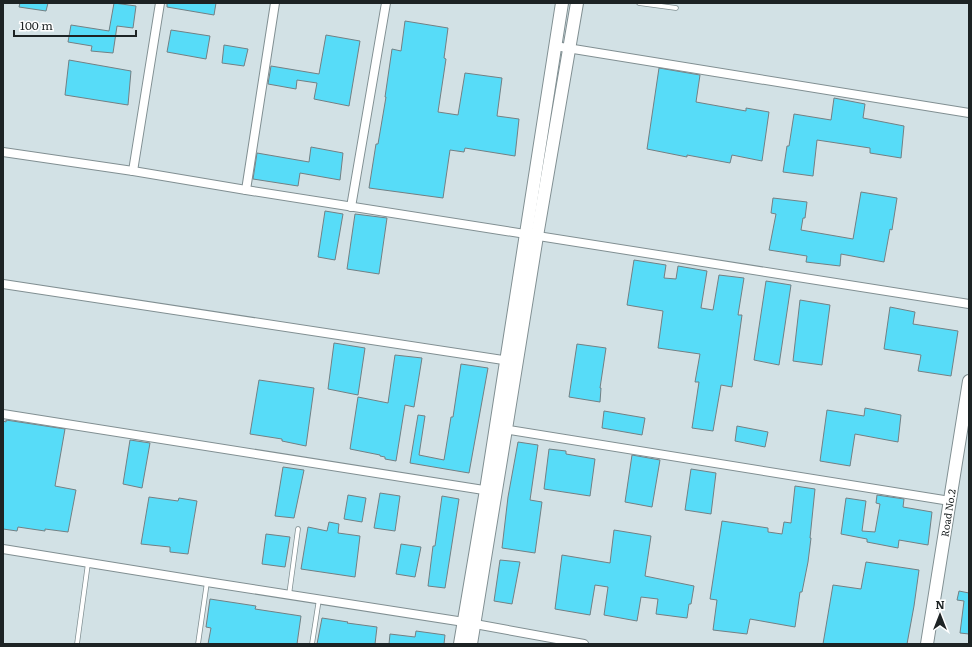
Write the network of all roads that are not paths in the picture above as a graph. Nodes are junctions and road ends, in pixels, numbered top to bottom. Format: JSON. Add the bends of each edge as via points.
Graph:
{"nodes":[{"id":1,"x":160,"y":3,"type":"edge"},
{"id":2,"x":275,"y":3,"type":"edge"},
{"id":3,"x":386,"y":3,"type":"edge"},
{"id":4,"x":562,"y":3,"type":"edge"},
{"id":5,"x":577,"y":3,"type":"edge"},
{"id":6,"x":639,"y":3,"type":"edge"},
{"id":7,"x":676,"y":8,"type":"dead end"},
{"id":8,"x":555,"y":46,"type":"junction"},
{"id":9,"x":569,"y":48,"type":"junction"},
{"id":10,"x":550,"y":80,"type":"junction"},
{"id":11,"x":563,"y":83,"type":"junction"},
{"id":12,"x":969,"y":113,"type":"edge"},
{"id":13,"x":3,"y":152,"type":"edge"},
{"id":14,"x":132,"y":171,"type":"junction"},
{"id":15,"x":246,"y":190,"type":"junction"},
{"id":16,"x":351,"y":207,"type":"junction"},
{"id":17,"x":531,"y":235,"type":"junction"},
{"id":18,"x":3,"y":284,"type":"edge"},
{"id":19,"x":969,"y":304,"type":"edge"},
{"id":20,"x":511,"y":362,"type":"junction"},
{"id":21,"x":969,"y":381,"type":"edge"},
{"id":22,"x":3,"y":414,"type":"edge"},
{"id":23,"x":501,"y":429,"type":"junction"},
{"id":24,"x":491,"y":491,"type":"junction"},
{"id":25,"x":950,"y":501,"type":"junction"},
{"id":26,"x":298,"y":529,"type":"dead end"},
{"id":27,"x":3,"y":549,"type":"edge"},
{"id":28,"x":88,"y":563,"type":"junction"},
{"id":29,"x":207,"y":582,"type":"junction"},
{"id":30,"x":290,"y":595,"type":"junction"},
{"id":31,"x":319,"y":599,"type":"junction"},
{"id":32,"x":469,"y":623,"type":"junction"},
{"id":33,"x":78,"y":644,"type":"edge"},
{"id":34,"x":198,"y":644,"type":"edge"},
{"id":35,"x":312,"y":644,"type":"edge"},
{"id":36,"x":460,"y":644,"type":"edge"},
{"id":37,"x":471,"y":644,"type":"edge"},
{"id":38,"x":584,"y":644,"type":"edge"},
{"id":39,"x":927,"y":644,"type":"edge"}],
"edges":[{"from":1,"to":14,"type":"street"},
{"from":2,"to":15,"type":"street"},
{"from":3,"to":16,"type":"street"},
{"from":4,"to":8,"type":"main road"},
{"from":5,"to":9,"type":"main road"},
{"from":6,"to":7,"type":"lane"},
{"from":8,"to":9,"type":"street"},
{"from":8,"to":10,"type":"main road"},
{"from":9,"to":11,"type":"main road"},
{"from":9,"to":12,"type":"street"},
{"from":10,"to":11,"type":"main road"},
{"from":10,"to":17,"type":"main road"},
{"from":11,"to":17,"type":"main road"},
{"from":13,"to":14,"type":"street"},
{"from":14,"to":15,"type":"street"},
{"from":15,"to":16,"type":"street"},
{"from":16,"to":17,"type":"street"},
{"from":17,"to":19,"type":"street"},
{"from":17,"to":20,"type":"main road"},
{"from":18,"to":20,"type":"street"},
{"from":20,"to":23,"type":"main road"},
{"from":21,"to":25,"type":"main road","name":"Road No.2"},
{"from":22,"to":24,"type":"street"},
{"from":23,"to":24,"type":"main road"},
{"from":23,"to":25,"type":"street"},
{"from":24,"to":32,"type":"main road"},
{"from":25,"to":39,"type":"main road","name":"Road No.2"},
{"from":26,"to":30,"type":"lane"},
{"from":27,"to":28,"type":"street"},
{"from":28,"to":29,"type":"street"},
{"from":28,"to":33,"type":"lane"},
{"from":29,"to":30,"type":"street"},
{"from":29,"to":34,"type":"lane"},
{"from":30,"to":31,"type":"street"},
{"from":31,"to":32,"type":"street"},
{"from":31,"to":35,"type":"lane"},
{"from":32,"to":36,"type":"main road"},
{"from":32,"to":37,"type":"main road"},
{"from":32,"to":38,"type":"street"}]}
